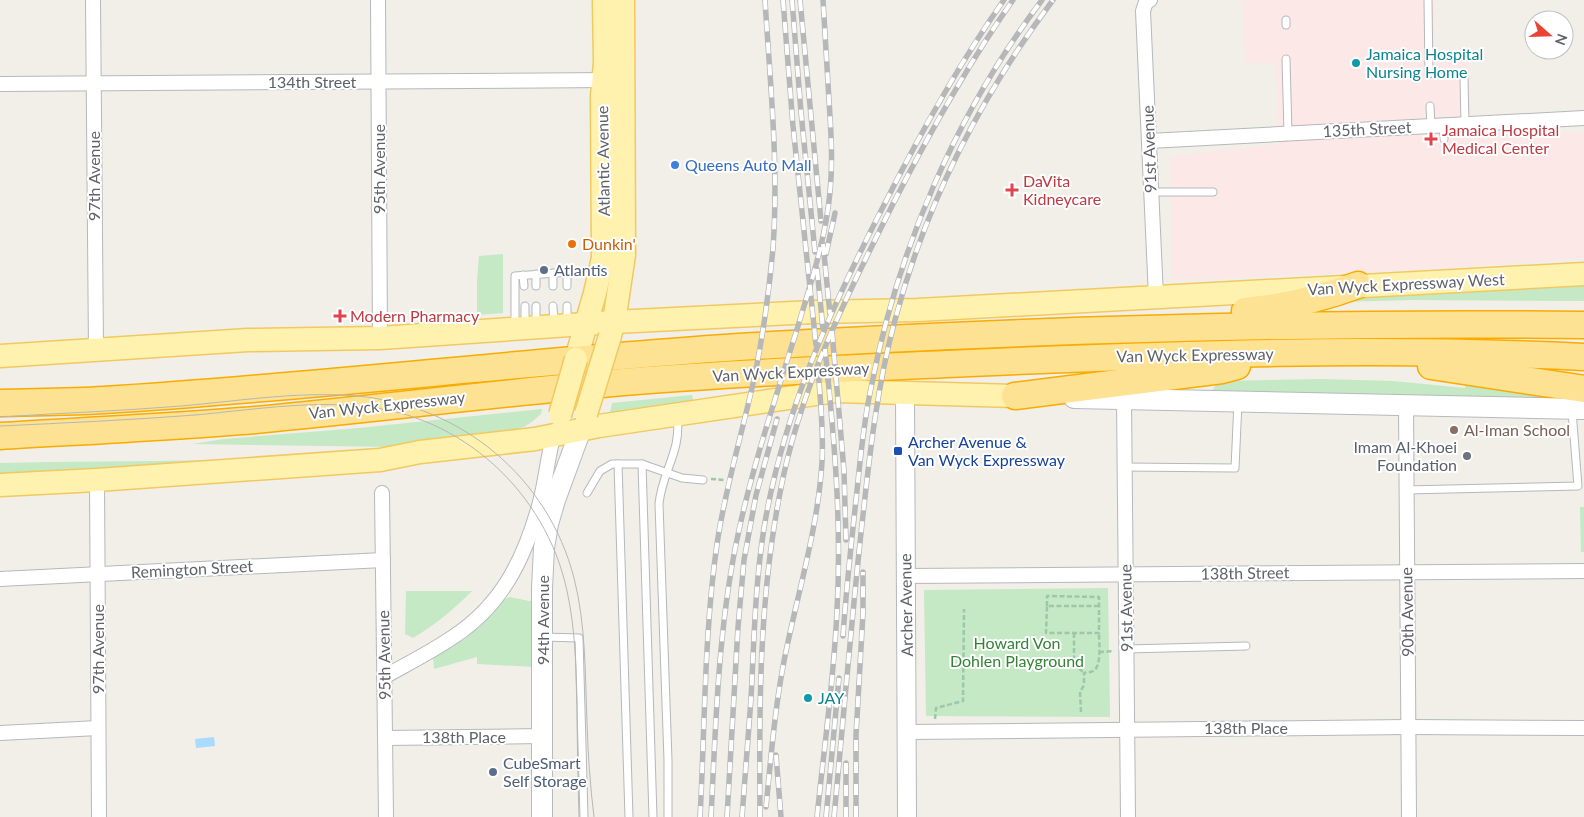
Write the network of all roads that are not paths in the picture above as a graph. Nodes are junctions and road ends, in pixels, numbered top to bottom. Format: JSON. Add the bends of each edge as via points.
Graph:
{"nodes":[{"id":1,"x":93,"y":0,"type":"edge"},
{"id":2,"x":378,"y":0,"type":"edge"},
{"id":3,"x":604,"y":0,"type":"edge"},
{"id":4,"x":623,"y":0,"type":"edge"},
{"id":5,"x":1428,"y":0,"type":"edge"},
{"id":6,"x":1148,"y":1,"type":"edge"},
{"id":7,"x":1286,"y":59,"type":"dead end"},
{"id":8,"x":1429,"y":74,"type":"dead end"},
{"id":9,"x":1464,"y":78,"type":"dead end"},
{"id":10,"x":614,"y":80,"type":"junction"},
{"id":11,"x":378,"y":82,"type":"junction"},
{"id":12,"x":0,"y":84,"type":"edge"},
{"id":13,"x":94,"y":84,"type":"junction"},
{"id":14,"x":1430,"y":106,"type":"dead end"},
{"id":15,"x":1584,"y":118,"type":"edge"},
{"id":16,"x":1465,"y":124,"type":"junction"},
{"id":17,"x":1439,"y":130,"type":"junction"},
{"id":18,"x":1288,"y":133,"type":"junction"},
{"id":19,"x":1149,"y":140,"type":"junction"},
{"id":20,"x":1150,"y":192,"type":"junction"},
{"id":21,"x":1213,"y":192,"type":"dead end"},
{"id":22,"x":600,"y":270,"type":"junction"},
{"id":23,"x":567,"y":272,"type":"junction"},
{"id":24,"x":553,"y":273,"type":"junction"},
{"id":25,"x":536,"y":274,"type":"junction"},
{"id":26,"x":1584,"y":274,"type":"edge"},
{"id":27,"x":523,"y":275,"type":"junction"},
{"id":28,"x":1358,"y":285,"type":"junction"},
{"id":29,"x":524,"y":286,"type":"dead end"},
{"id":30,"x":536,"y":286,"type":"dead end"},
{"id":31,"x":553,"y":286,"type":"dead end"},
{"id":32,"x":566,"y":286,"type":"dead end"},
{"id":33,"x":1156,"y":297,"type":"junction"},
{"id":34,"x":550,"y":320,"type":"junction"},
{"id":35,"x":1584,"y":325,"type":"edge"},
{"id":36,"x":1153,"y":328,"type":"junction"},
{"id":37,"x":612,"y":329,"type":"junction"},
{"id":38,"x":380,"y":338,"type":"junction"},
{"id":39,"x":96,"y":351,"type":"junction"},
{"id":40,"x":1292,"y":352,"type":"junction"},
{"id":41,"x":1341,"y":352,"type":"junction"},
{"id":42,"x":0,"y":356,"type":"edge"},
{"id":43,"x":1584,"y":357,"type":"edge"},
{"id":44,"x":905,"y":394,"type":"junction"},
{"id":45,"x":1015,"y":396,"type":"junction"},
{"id":46,"x":1124,"y":399,"type":"junction"},
{"id":47,"x":1238,"y":402,"type":"junction"},
{"id":48,"x":1580,"y":402,"type":"edge"},
{"id":49,"x":0,"y":403,"type":"edge"},
{"id":50,"x":1406,"y":406,"type":"junction"},
{"id":51,"x":677,"y":414,"type":"junction"},
{"id":52,"x":584,"y":422,"type":"junction"},
{"id":53,"x":557,"y":425,"type":"junction"},
{"id":54,"x":0,"y":436,"type":"edge"},
{"id":55,"x":618,"y":464,"type":"junction"},
{"id":56,"x":642,"y":464,"type":"junction"},
{"id":57,"x":1125,"y":467,"type":"junction"},
{"id":58,"x":666,"y":472,"type":"junction"},
{"id":59,"x":97,"y":480,"type":"junction"},
{"id":60,"x":703,"y":480,"type":"dead end"},
{"id":61,"x":0,"y":485,"type":"edge"},
{"id":62,"x":1406,"y":490,"type":"junction"},
{"id":63,"x":382,"y":492,"type":"dead end"},
{"id":64,"x":587,"y":493,"type":"dead end"},
{"id":65,"x":383,"y":560,"type":"junction"},
{"id":66,"x":1407,"y":571,"type":"junction"},
{"id":67,"x":1584,"y":571,"type":"edge"},
{"id":68,"x":97,"y":574,"type":"junction"},
{"id":69,"x":1126,"y":574,"type":"junction"},
{"id":70,"x":906,"y":576,"type":"junction"},
{"id":71,"x":0,"y":579,"type":"edge"},
{"id":72,"x":542,"y":637,"type":"junction"},
{"id":73,"x":1246,"y":646,"type":"dead end"},
{"id":74,"x":1120,"y":650,"type":"junction"},
{"id":75,"x":384,"y":677,"type":"junction"},
{"id":76,"x":1408,"y":727,"type":"junction"},
{"id":77,"x":98,"y":728,"type":"junction"},
{"id":78,"x":1584,"y":728,"type":"edge"},
{"id":79,"x":1127,"y":729,"type":"junction"},
{"id":80,"x":0,"y":732,"type":"edge"},
{"id":81,"x":908,"y":732,"type":"junction"},
{"id":82,"x":542,"y":736,"type":"junction"},
{"id":83,"x":386,"y":738,"type":"junction"},
{"id":84,"x":99,"y":817,"type":"edge"},
{"id":85,"x":386,"y":817,"type":"edge"},
{"id":86,"x":542,"y":817,"type":"edge"},
{"id":87,"x":584,"y":817,"type":"edge"},
{"id":88,"x":629,"y":817,"type":"edge"},
{"id":89,"x":653,"y":817,"type":"edge"},
{"id":90,"x":668,"y":817,"type":"edge"},
{"id":91,"x":907,"y":817,"type":"edge"},
{"id":92,"x":1128,"y":817,"type":"edge"},
{"id":93,"x":1409,"y":817,"type":"edge"}],
"edges":[{"from":1,"to":13,"type":"street","name":"97th Avenue"},
{"from":2,"to":11,"type":"street","name":"95th Avenue"},
{"from":3,"to":10,"type":"main road","name":"Atlantic Avenue"},
{"from":4,"to":10,"type":"main road","name":"Atlantic Avenue"},
{"from":5,"to":8,"type":"lane"},
{"from":6,"to":19,"type":"street","name":"91st Avenue","via":[[1143,12]]},
{"from":7,"to":18,"type":"lane"},
{"from":9,"to":16,"type":"lane"},
{"from":10,"to":11,"type":"street","name":"134th Street"},
{"from":10,"to":22,"type":"main road","name":"Atlantic Avenue","via":[[602,96],[604,232]]},
{"from":10,"to":37,"type":"main road","name":"Atlantic Avenue","via":[[624,255]]},
{"from":11,"to":13,"type":"street","name":"134th Street"},
{"from":11,"to":38,"type":"street","name":"95th Avenue"},
{"from":12,"to":13,"type":"street","name":"134th Street"},
{"from":13,"to":39,"type":"street","name":"97th Avenue"},
{"from":14,"to":17,"type":"lane"},
{"from":15,"to":16,"type":"street","name":"135th Street"},
{"from":16,"to":17,"type":"street","name":"135th Street"},
{"from":17,"to":18,"type":"street","name":"135th Street"},
{"from":18,"to":19,"type":"street","name":"135th Street"},
{"from":19,"to":20,"type":"street","name":"91st Avenue"},
{"from":20,"to":21,"type":"lane"},
{"from":20,"to":33,"type":"street","name":"91st Avenue"},
{"from":22,"to":23,"type":"lane"},
{"from":22,"to":34,"type":"main road","name":"Atlantic Avenue"},
{"from":23,"to":24,"type":"lane"},
{"from":23,"to":32,"type":"lane"},
{"from":24,"to":25,"type":"lane"},
{"from":24,"to":31,"type":"lane"},
{"from":25,"to":27,"type":"lane"},
{"from":25,"to":30,"type":"lane"},
{"from":26,"to":28,"type":"main road","name":"Van Wyck Expressway West"},
{"from":27,"to":29,"type":"lane"},
{"from":27,"to":34,"type":"lane","via":[[515,276]]},
{"from":28,"to":33,"type":"main road","name":"Van Wyck Expressway West"},
{"from":28,"to":36,"type":"highway","via":[[1324,298],[1245,311],[1195,314]]},
{"from":33,"to":37,"type":"main road","via":[[918,310],[813,312]]},
{"from":34,"to":37,"type":"main road"},
{"from":34,"to":38,"type":"main road"},
{"from":34,"to":53,"type":"main road","name":"Atlantic Avenue","bridge":true},
{"from":35,"to":36,"type":"highway","name":"Van Wyck Expressway"},
{"from":36,"to":49,"type":"highway","name":"Van Wyck Expressway","via":[[739,348],[101,400]]},
{"from":37,"to":52,"type":"main road","name":"Atlantic Avenue","bridge":true},
{"from":38,"to":39,"type":"main road","via":[[248,340]]},
{"from":39,"to":42,"type":"main road"},
{"from":40,"to":41,"type":"highway","name":"Van Wyck Expressway"},
{"from":40,"to":45,"type":"highway","via":[[1222,370]]},
{"from":40,"to":54,"type":"highway","name":"Van Wyck Expressway","via":[[760,373],[598,384],[255,420]]},
{"from":41,"to":43,"type":"highway","name":"Van Wyck Expressway"},
{"from":41,"to":48,"type":"highway"},
{"from":44,"to":45,"type":"main road","name":"Van Wyck Expressway"},
{"from":44,"to":51,"type":"main road","name":"Van Wyck Expressway","via":[[836,391]]},
{"from":44,"to":70,"type":"street","name":"Archer Avenue"},
{"from":45,"to":46,"type":"main road","name":"Van Wyck Expressway"},
{"from":46,"to":47,"type":"main road","name":"Van Wyck Expressway"},
{"from":46,"to":57,"type":"street","name":"91st Avenue"},
{"from":47,"to":50,"type":"main road","name":"Van Wyck Expressway"},
{"from":47,"to":57,"type":"lane","via":[[1235,468]]},
{"from":48,"to":50,"type":"main road","name":"Van Wyck Expressway"},
{"from":48,"to":62,"type":"lane","via":[[1578,486]]},
{"from":50,"to":62,"type":"street","name":"90th Avenue"},
{"from":51,"to":52,"type":"main road","name":"Van Wyck Expressway"},
{"from":51,"to":58,"type":"lane","via":[[678,439]]},
{"from":52,"to":53,"type":"main road","name":"Van Wyck Expressway"},
{"from":52,"to":72,"type":"main road","name":"94th Avenue","via":[[545,537]]},
{"from":53,"to":59,"type":"main road","name":"Van Wyck Expressway","via":[[535,440],[420,452],[380,460]]},
{"from":53,"to":75,"type":"street","name":"94th Avenue","via":[[528,544],[511,577],[487,608],[455,636]]},
{"from":55,"to":56,"type":"lane"},
{"from":55,"to":64,"type":"lane","via":[[600,471]]},
{"from":55,"to":88,"type":"lane"},
{"from":56,"to":58,"type":"lane"},
{"from":56,"to":89,"type":"lane"},
{"from":57,"to":69,"type":"street","name":"91st Avenue"},
{"from":58,"to":60,"type":"lane"},
{"from":58,"to":90,"type":"lane","via":[[659,514]]},
{"from":59,"to":61,"type":"main road"},
{"from":59,"to":68,"type":"street","name":"97th Avenue"},
{"from":62,"to":66,"type":"street","name":"90th Avenue"},
{"from":63,"to":65,"type":"street","name":"95th Avenue"},
{"from":65,"to":68,"type":"street","name":"Remington Street"},
{"from":65,"to":75,"type":"street","name":"95th Avenue"},
{"from":66,"to":67,"type":"street","name":"138th Street"},
{"from":66,"to":69,"type":"street","name":"138th Street"},
{"from":66,"to":76,"type":"street","name":"90th Avenue"},
{"from":68,"to":71,"type":"street","name":"Remington Street"},
{"from":68,"to":77,"type":"street","name":"97th Avenue"},
{"from":69,"to":70,"type":"street","name":"138th Street"},
{"from":69,"to":74,"type":"street","name":"91st Avenue"},
{"from":70,"to":81,"type":"street","name":"Archer Avenue"},
{"from":72,"to":82,"type":"main road","name":"94th Avenue"},
{"from":72,"to":87,"type":"lane","via":[[578,638]]},
{"from":73,"to":74,"type":"lane"},
{"from":74,"to":79,"type":"street","name":"91st Avenue"},
{"from":75,"to":83,"type":"street","name":"95th Avenue"},
{"from":76,"to":78,"type":"street","name":"138th Place"},
{"from":76,"to":79,"type":"street","name":"138th Place"},
{"from":76,"to":93,"type":"street","name":"90th Avenue"},
{"from":77,"to":80,"type":"street"},
{"from":77,"to":84,"type":"street","name":"97th Avenue"},
{"from":79,"to":81,"type":"street","name":"138th Place"},
{"from":79,"to":92,"type":"street","name":"91st Avenue"},
{"from":81,"to":91,"type":"street","name":"Archer Avenue"},
{"from":82,"to":83,"type":"street","name":"138th Place"},
{"from":82,"to":86,"type":"main road","name":"94th Avenue"},
{"from":83,"to":85,"type":"street","name":"95th Avenue"}]}
